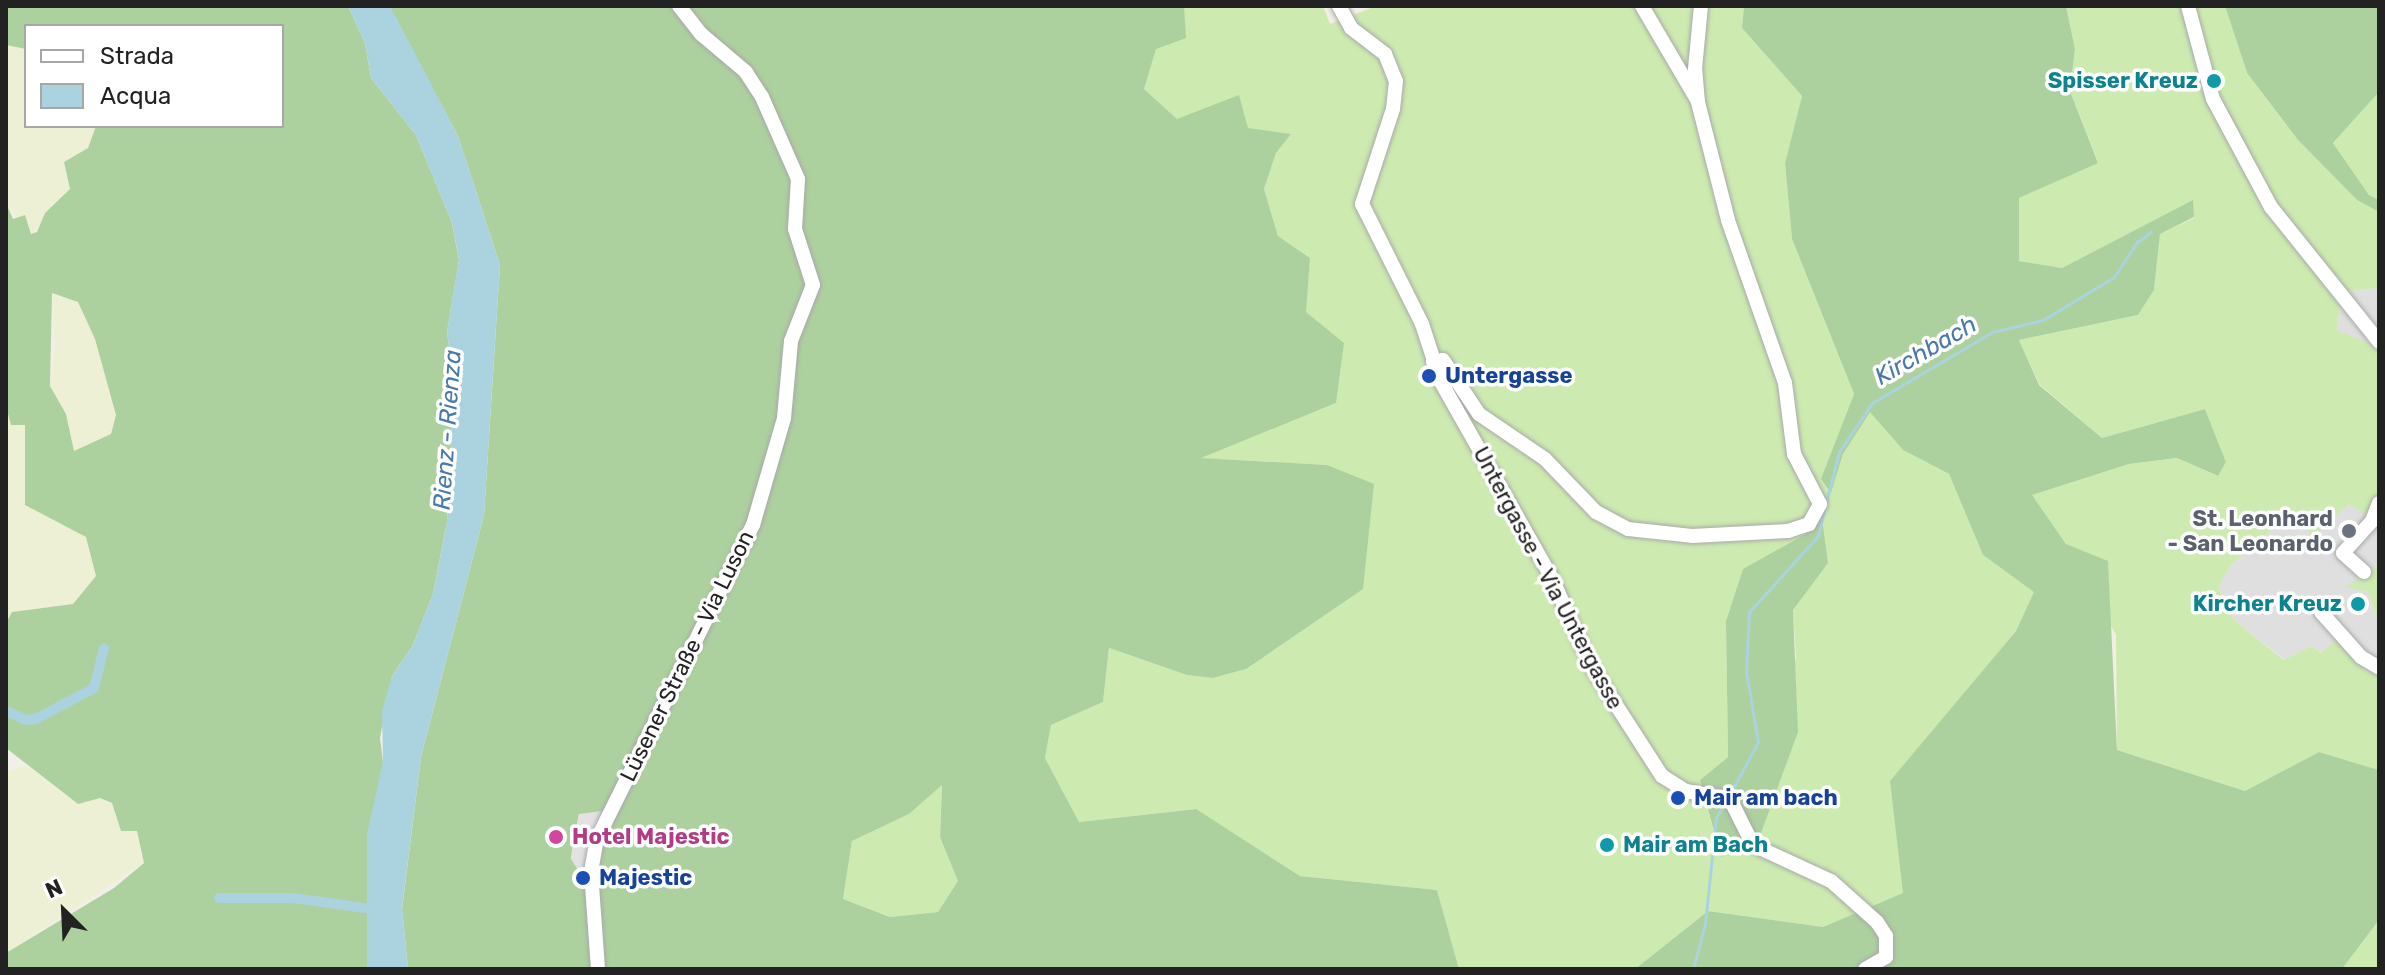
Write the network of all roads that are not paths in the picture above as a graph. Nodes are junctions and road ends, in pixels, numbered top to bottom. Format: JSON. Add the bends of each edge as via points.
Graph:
{"nodes":[{"id":1,"x":679,"y":6,"type":"edge"},
{"id":2,"x":1339,"y":6,"type":"edge"},
{"id":3,"x":1642,"y":6,"type":"edge"},
{"id":4,"x":1701,"y":6,"type":"edge"},
{"id":5,"x":2188,"y":6,"type":"edge"},
{"id":6,"x":1698,"y":102,"type":"junction"},
{"id":7,"x":2379,"y":342,"type":"edge"},
{"id":8,"x":1433,"y":362,"type":"junction"},
{"id":9,"x":2379,"y":503,"type":"edge"},
{"id":10,"x":2364,"y":572,"type":"dead end"},
{"id":11,"x":2321,"y":612,"type":"dead end"},
{"id":12,"x":2379,"y":668,"type":"edge"},
{"id":13,"x":598,"y":969,"type":"edge"},
{"id":14,"x":1865,"y":969,"type":"edge"}],
"edges":[{"from":1,"to":13,"type":"street","name":"Lüsener Straße - Via Luson","via":[[701,34],[746,72],[762,97],[798,179],[795,229],[813,285],[791,341],[784,418],[753,525],[597,839],[591,872]]},
{"from":2,"to":8,"type":"street","name":"Untergasse - Via Untergasse","via":[[1343,20],[1385,54],[1395,71],[1393,109],[1362,204],[1418,314]]},
{"from":3,"to":6,"type":"street","name":"Untergasse - Via Untergasse"},
{"from":4,"to":6,"type":"street","name":"Untergasse - Via Untergasse","via":[[1695,69]]},
{"from":5,"to":7,"type":"street","via":[[2213,99],[2271,207]]},
{"from":6,"to":8,"type":"street","name":"Untergasse - Via Untergasse","via":[[1728,220],[1785,383],[1794,454],[1820,504],[1809,524],[1788,531],[1692,536],[1628,529],[1596,512],[1545,459],[1479,414],[1443,360]]},
{"from":8,"to":14,"type":"street","name":"Untergasse - Via Untergasse","via":[[1552,578],[1591,666],[1650,762],[1675,786],[1723,794],[1736,807],[1753,845],[1831,881],[1877,922],[1886,936],[1886,957]]},
{"from":9,"to":10,"type":"street","via":[[2372,521],[2343,553]]},
{"from":11,"to":12,"type":"street","via":[[2361,657]]}]}
